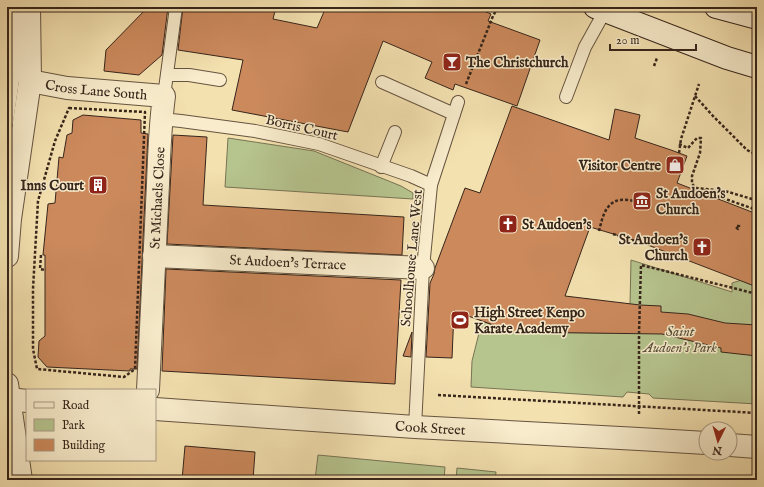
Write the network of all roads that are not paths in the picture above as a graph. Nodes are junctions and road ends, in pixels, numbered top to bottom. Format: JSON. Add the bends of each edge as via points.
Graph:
{"nodes":[{"id":1,"x":14,"y":7,"type":"edge"},
{"id":2,"x":29,"y":7,"type":"edge"},
{"id":3,"x":176,"y":7,"type":"edge"},
{"id":4,"x":716,"y":7,"type":"edge"},
{"id":5,"x":600,"y":9,"type":"edge"},
{"id":6,"x":757,"y":18,"type":"edge"},
{"id":7,"x":757,"y":67,"type":"edge"},
{"id":8,"x":22,"y":80,"type":"junction"},
{"id":9,"x":220,"y":80,"type":"dead end"},
{"id":10,"x":382,"y":82,"type":"dead end"},
{"id":11,"x":165,"y":86,"type":"junction"},
{"id":12,"x":566,"y":97,"type":"dead end"},
{"id":13,"x":458,"y":102,"type":"road end"},
{"id":14,"x":454,"y":114,"type":"junction"},
{"id":15,"x":161,"y":119,"type":"junction"},
{"id":16,"x":7,"y":122,"type":"edge"},
{"id":17,"x":396,"y":132,"type":"dead end"},
{"id":18,"x":382,"y":167,"type":"junction"},
{"id":19,"x":431,"y":185,"type":"junction"},
{"id":20,"x":7,"y":256,"type":"edge"},
{"id":21,"x":154,"y":256,"type":"junction"},
{"id":22,"x":423,"y":268,"type":"junction"},
{"id":23,"x":148,"y":389,"type":"edge"},
{"id":24,"x":12,"y":396,"type":"edge"},
{"id":25,"x":156,"y":409,"type":"edge"},
{"id":26,"x":415,"y":427,"type":"junction"},
{"id":27,"x":698,"y":442,"type":"edge"},
{"id":28,"x":738,"y":446,"type":"edge"},
{"id":29,"x":757,"y":447,"type":"edge"},
{"id":30,"x":21,"y":480,"type":"edge"}],
"edges":[{"from":1,"to":8,"type":"lane"},
{"from":2,"to":8,"type":"street"},
{"from":3,"to":11,"type":"lane","name":"St Michaels Close"},
{"from":4,"to":6,"type":"street"},
{"from":5,"to":7,"type":"street"},
{"from":5,"to":12,"type":"lane"},
{"from":8,"to":11,"type":"street","name":"Cross Lane South","via":[[67,88]]},
{"from":8,"to":16,"type":"lane"},
{"from":8,"to":20,"type":"street"},
{"from":9,"to":11,"type":"lane","via":[[189,76]]},
{"from":10,"to":14,"type":"lane"},
{"from":11,"to":15,"type":"street","name":"St Michaels Close"},
{"from":13,"to":14,"type":"lane","name":"Schoolhouse Lane West"},
{"from":14,"to":19,"type":"lane","name":"Schoolhouse Lane West"},
{"from":15,"to":18,"type":"lane","name":"Borris Court","via":[[319,144]]},
{"from":15,"to":21,"type":"street","name":"St Michaels Close"},
{"from":17,"to":18,"type":"lane"},
{"from":18,"to":19,"type":"lane","name":"Borris Court"},
{"from":19,"to":22,"type":"lane","name":"Schoolhouse Lane West"},
{"from":21,"to":22,"type":"street","name":"St Audoen's Terrace"},
{"from":21,"to":23,"type":"street","name":"St Michaels Close"},
{"from":22,"to":26,"type":"lane","name":"Schoolhouse Lane West"},
{"from":24,"to":30,"type":"street"},
{"from":25,"to":26,"type":"street","name":"Cook Street"},
{"from":26,"to":27,"type":"street","name":"Cook Street"},
{"from":28,"to":29,"type":"street"}]}
